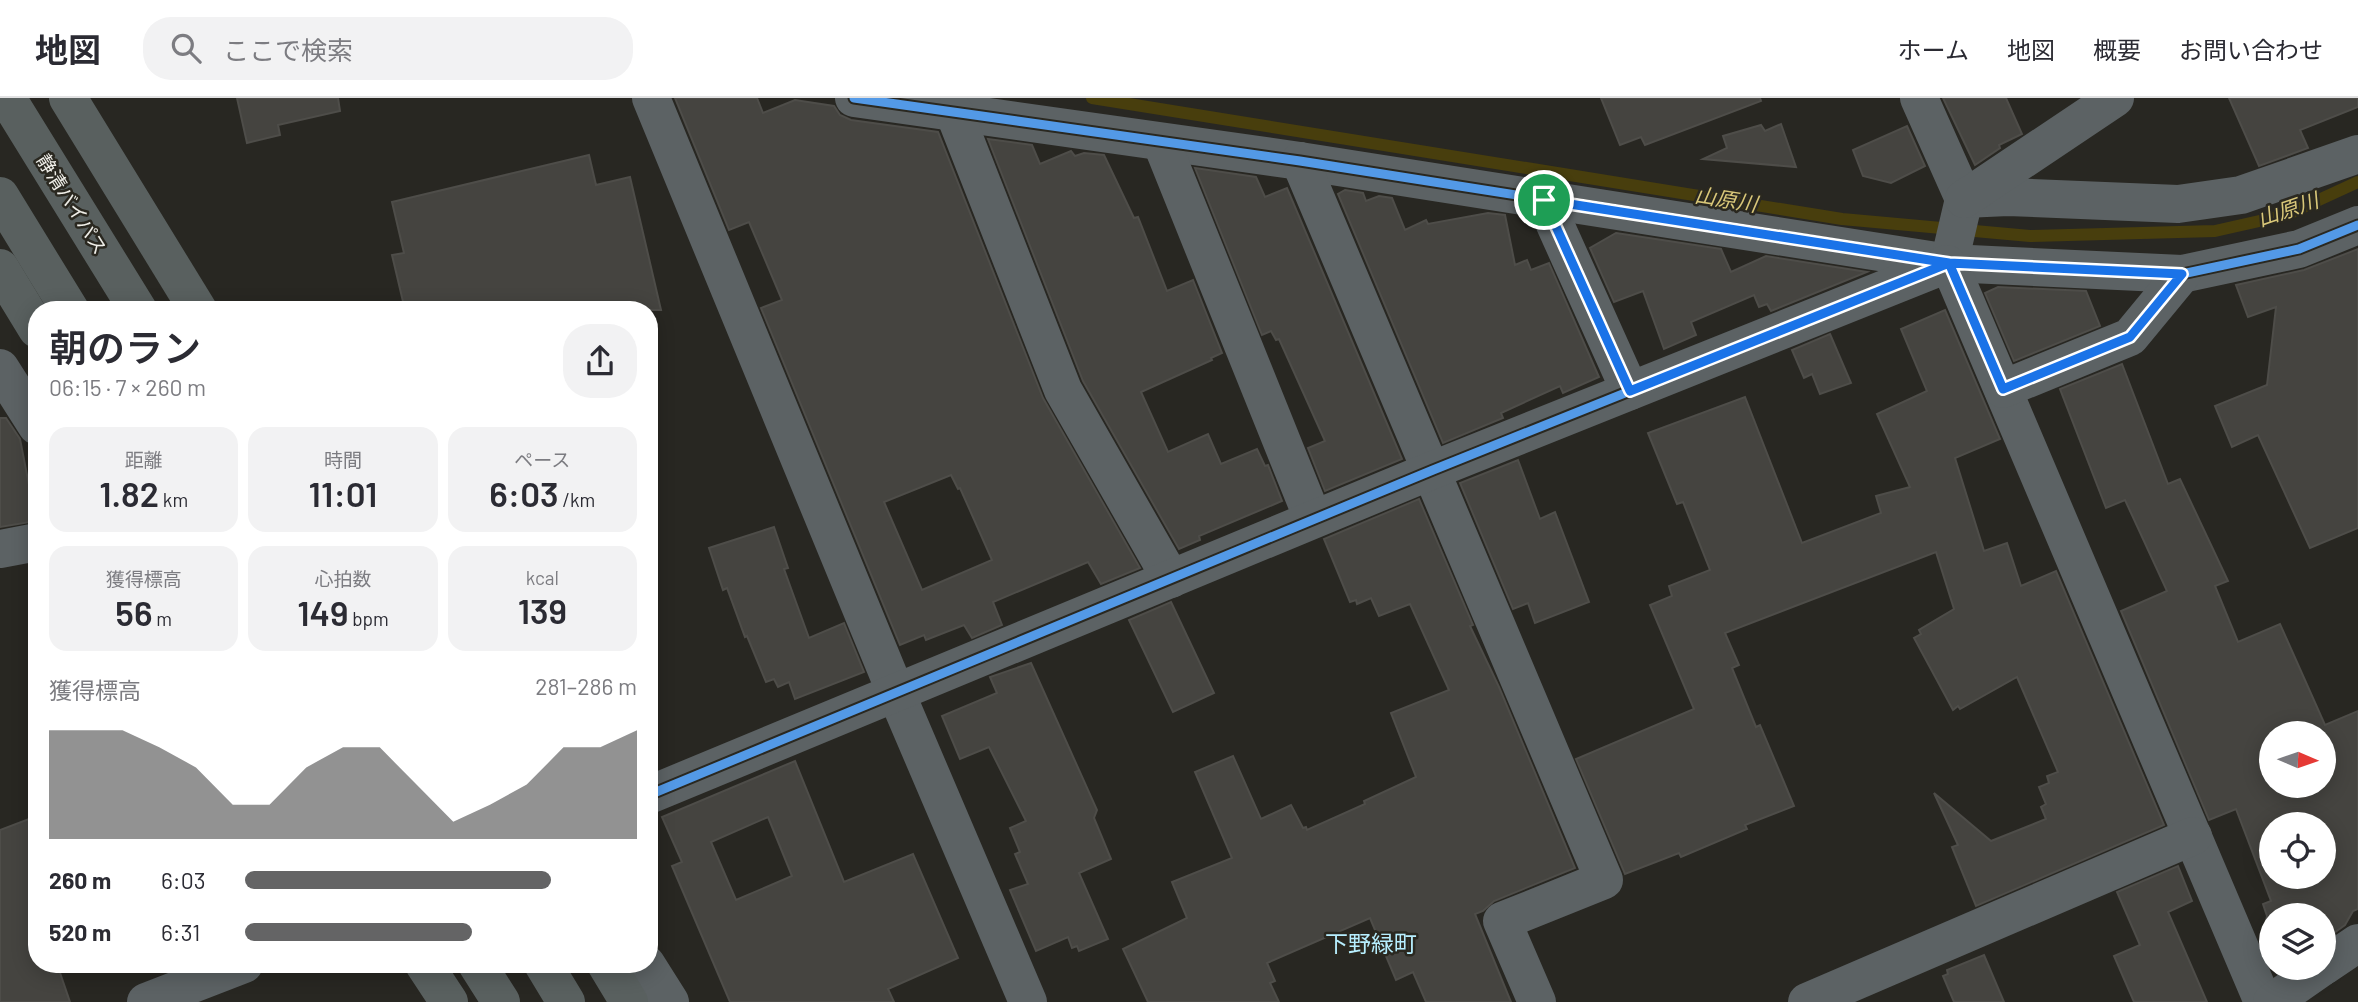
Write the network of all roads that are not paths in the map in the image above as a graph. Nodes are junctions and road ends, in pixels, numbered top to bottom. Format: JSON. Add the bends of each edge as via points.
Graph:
{"nodes":[{"id":1,"x":6,"y":98,"type":"edge"},
{"id":2,"x":68,"y":98,"type":"edge"},
{"id":3,"x":651,"y":98,"type":"edge"},
{"id":4,"x":854,"y":98,"type":"edge"},
{"id":5,"x":1919,"y":98,"type":"edge"},
{"id":6,"x":2115,"y":98,"type":"edge"},
{"id":7,"x":954,"y":112,"type":"junction"},
{"id":8,"x":1162,"y":144,"type":"junction"},
{"id":9,"x":2358,"y":154,"type":"edge"},
{"id":10,"x":1300,"y":162,"type":"junction"},
{"id":11,"x":0,"y":197,"type":"edge"},
{"id":12,"x":1964,"y":199,"type":"junction"},
{"id":13,"x":1544,"y":200,"type":"junction"},
{"id":14,"x":2358,"y":225,"type":"edge"},
{"id":15,"x":1949,"y":263,"type":"junction"},
{"id":16,"x":0,"y":268,"type":"edge"},
{"id":17,"x":2182,"y":274,"type":"junction"},
{"id":18,"x":64,"y":301,"type":"edge"},
{"id":19,"x":132,"y":301,"type":"edge"},
{"id":20,"x":192,"y":301,"type":"edge"},
{"id":21,"x":28,"y":314,"type":"edge"},
{"id":22,"x":0,"y":368,"type":"edge"},
{"id":23,"x":2003,"y":389,"type":"junction"},
{"id":24,"x":1630,"y":391,"type":"junction"},
{"id":25,"x":28,"y":412,"type":"edge"},
{"id":26,"x":1433,"y":470,"type":"junction"},
{"id":27,"x":1313,"y":519,"type":"junction"},
{"id":28,"x":28,"y":544,"type":"edge"},
{"id":29,"x":0,"y":549,"type":"edge"},
{"id":30,"x":1171,"y":579,"type":"junction"},
{"id":31,"x":896,"y":693,"type":"junction"},
{"id":32,"x":658,"y":791,"type":"edge"},
{"id":33,"x":2193,"y":836,"type":"junction"},
{"id":34,"x":2358,"y":943,"type":"edge"},
{"id":35,"x":2336,"y":958,"type":"edge"},
{"id":36,"x":221,"y":973,"type":"edge"},
{"id":37,"x":483,"y":973,"type":"edge"},
{"id":38,"x":548,"y":973,"type":"edge"},
{"id":39,"x":611,"y":973,"type":"edge"},
{"id":40,"x":652,"y":973,"type":"edge"},
{"id":41,"x":2304,"y":980,"type":"edge"},
{"id":42,"x":146,"y":1002,"type":"edge"},
{"id":43,"x":501,"y":1002,"type":"edge"},
{"id":44,"x":566,"y":1002,"type":"edge"},
{"id":45,"x":629,"y":1002,"type":"edge"},
{"id":46,"x":670,"y":1002,"type":"edge"},
{"id":47,"x":1028,"y":1002,"type":"edge"},
{"id":48,"x":1537,"y":1002,"type":"edge"},
{"id":49,"x":1807,"y":1002,"type":"edge"},
{"id":50,"x":2263,"y":1002,"type":"edge"},
{"id":51,"x":2272,"y":1002,"type":"edge"}],
"edges":[{"from":1,"to":19,"type":"highway","name":"静清バイパス"},
{"from":2,"to":20,"type":"highway"},
{"from":3,"to":31,"type":"street"},
{"from":4,"to":7,"type":"street"},
{"from":5,"to":12,"type":"street"},
{"from":6,"to":12,"type":"street"},
{"from":7,"to":8,"type":"street"},
{"from":7,"to":30,"type":"street","via":[[1063,390]]},
{"from":8,"to":10,"type":"street"},
{"from":8,"to":27,"type":"street"},
{"from":9,"to":12,"type":"street","via":[[2241,195],[2178,204]]},
{"from":10,"to":13,"type":"street"},
{"from":10,"to":26,"type":"street"},
{"from":11,"to":18,"type":"highway"},
{"from":12,"to":15,"type":"street"},
{"from":13,"to":15,"type":"street"},
{"from":13,"to":24,"type":"street"},
{"from":14,"to":17,"type":"street","via":[[2299,249]]},
{"from":15,"to":17,"type":"street"},
{"from":15,"to":23,"type":"street"},
{"from":15,"to":24,"type":"street"},
{"from":16,"to":21,"type":"highway"},
{"from":17,"to":23,"type":"street","via":[[2130,337]]},
{"from":22,"to":25,"type":"street"},
{"from":23,"to":33,"type":"street"},
{"from":24,"to":26,"type":"street"},
{"from":26,"to":27,"type":"street"},
{"from":26,"to":48,"type":"street","via":[[1604,880],[1503,921]]},
{"from":27,"to":30,"type":"street"},
{"from":28,"to":29,"type":"street"},
{"from":30,"to":31,"type":"street"},
{"from":31,"to":32,"type":"street"},
{"from":31,"to":47,"type":"street"},
{"from":33,"to":49,"type":"street"},
{"from":33,"to":50,"type":"street"},
{"from":34,"to":35,"type":"street"},
{"from":36,"to":42,"type":"street"},
{"from":37,"to":43,"type":"highway"},
{"from":38,"to":44,"type":"highway"},
{"from":39,"to":45,"type":"highway"},
{"from":40,"to":46,"type":"street"},
{"from":41,"to":51,"type":"street"}]}
